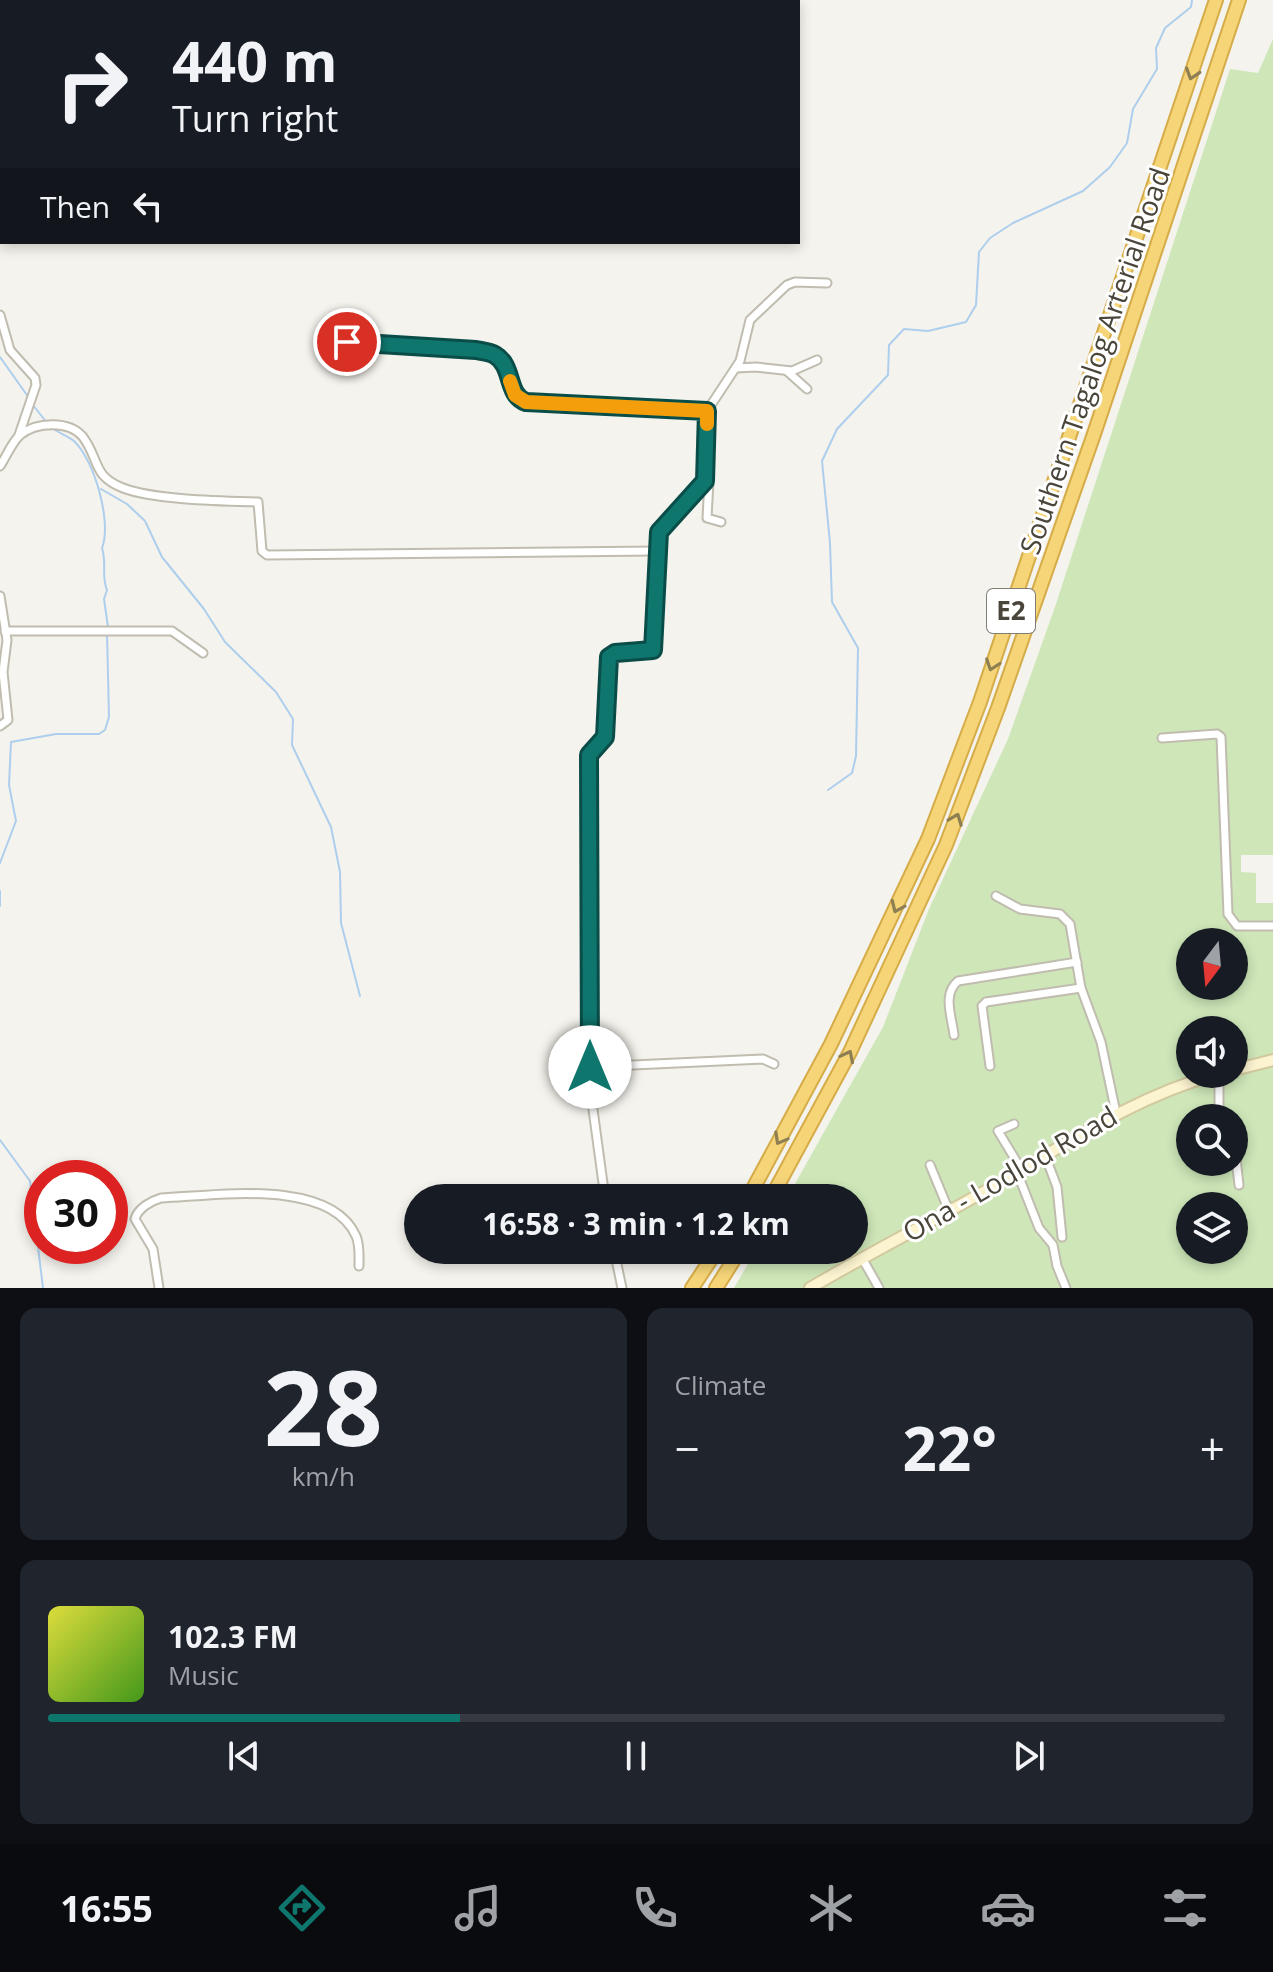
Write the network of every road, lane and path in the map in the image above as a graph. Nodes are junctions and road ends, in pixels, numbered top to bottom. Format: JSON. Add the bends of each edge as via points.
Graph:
{"nodes":[{"id":1,"x":1216,"y":0,"type":"edge"},
{"id":2,"x":1239,"y":0,"type":"edge"},
{"id":3,"x":827,"y":283,"type":"dead end"},
{"id":4,"x":0,"y":315,"type":"edge"},
{"id":5,"x":347,"y":342,"type":"dead end"},
{"id":6,"x":817,"y":360,"type":"dead end"},
{"id":7,"x":736,"y":368,"type":"junction"},
{"id":8,"x":787,"y":371,"type":"junction"},
{"id":9,"x":807,"y":389,"type":"dead end"},
{"id":10,"x":707,"y":411,"type":"junction"},
{"id":11,"x":19,"y":436,"type":"junction"},
{"id":12,"x":0,"y":466,"type":"edge"},
{"id":13,"x":705,"y":481,"type":"junction"},
{"id":14,"x":721,"y":522,"type":"dead end"},
{"id":15,"x":656,"y":551,"type":"junction"},
{"id":16,"x":0,"y":596,"type":"edge"},
{"id":17,"x":5,"y":631,"type":"junction"},
{"id":18,"x":203,"y":653,"type":"dead end"},
{"id":19,"x":0,"y":726,"type":"edge"},
{"id":20,"x":1162,"y":738,"type":"dead end"},
{"id":21,"x":996,"y":896,"type":"dead end"},
{"id":22,"x":1273,"y":926,"type":"edge"},
{"id":23,"x":1077,"y":962,"type":"junction"},
{"id":24,"x":1081,"y":988,"type":"junction"},
{"id":25,"x":954,"y":1035,"type":"dead end"},
{"id":26,"x":1273,"y":1060,"type":"edge"},
{"id":27,"x":774,"y":1064,"type":"dead end"},
{"id":28,"x":990,"y":1066,"type":"dead end"},
{"id":29,"x":1248,"y":1066,"type":"edge"},
{"id":30,"x":590,"y":1067,"type":"junction"},
{"id":31,"x":1176,"y":1087,"type":"edge"},
{"id":32,"x":1116,"y":1113,"type":"junction"},
{"id":33,"x":1014,"y":1124,"type":"dead end"},
{"id":34,"x":1045,"y":1155,"type":"junction"},
{"id":35,"x":930,"y":1165,"type":"dead end"},
{"id":36,"x":1019,"y":1170,"type":"junction"},
{"id":37,"x":1238,"y":1176,"type":"edge"},
{"id":38,"x":603,"y":1184,"type":"edge"},
{"id":39,"x":756,"y":1184,"type":"edge"},
{"id":40,"x":779,"y":1184,"type":"edge"},
{"id":41,"x":1239,"y":1185,"type":"dead end"},
{"id":42,"x":949,"y":1211,"type":"junction"},
{"id":43,"x":1062,"y":1237,"type":"dead end"},
{"id":44,"x":868,"y":1255,"type":"edge"},
{"id":45,"x":617,"y":1264,"type":"edge"},
{"id":46,"x":708,"y":1264,"type":"edge"},
{"id":47,"x":731,"y":1264,"type":"edge"},
{"id":48,"x":854,"y":1264,"type":"edge"},
{"id":49,"x":865,"y":1264,"type":"edge"},
{"id":50,"x":359,"y":1266,"type":"dead end"},
{"id":51,"x":828,"y":1283,"type":"edge"},
{"id":52,"x":159,"y":1288,"type":"edge"},
{"id":53,"x":622,"y":1288,"type":"edge"},
{"id":54,"x":692,"y":1288,"type":"edge"},
{"id":55,"x":716,"y":1288,"type":"edge"},
{"id":56,"x":810,"y":1288,"type":"edge"},
{"id":57,"x":879,"y":1288,"type":"edge"},
{"id":58,"x":1066,"y":1288,"type":"edge"}],
"edges":[{"from":1,"to":39,"type":"highway","name":"Southern Tagalog Arterial Road","number":"E2","one_way":true,"via":[[980,702],[928,839],[831,1044]]},
{"from":40,"to":2,"type":"highway","name":"Southern Tagalog Arterial Road","number":"E2","one_way":true,"via":[[850,1052],[946,845],[1004,694]]},
{"from":3,"to":7,"type":"street","via":[[787,285],[759,309],[747,326]]},
{"from":4,"to":11,"type":"street","via":[[10,350],[35,378]]},
{"from":5,"to":10,"type":"street","via":[[495,355],[506,368],[515,395],[526,402]]},
{"from":6,"to":8,"type":"street"},
{"from":7,"to":8,"type":"street"},
{"from":7,"to":10,"type":"street"},
{"from":8,"to":9,"type":"street"},
{"from":10,"to":13,"type":"street"},
{"from":11,"to":12,"type":"street"},
{"from":11,"to":15,"type":"street","via":[[56,424],[77,432],[103,478],[125,489],[258,502],[262,551],[267,555]]},
{"from":13,"to":14,"type":"street","via":[[707,518]]},
{"from":13,"to":15,"type":"street","via":[[662,525]]},
{"from":15,"to":30,"type":"street","via":[[653,650],[609,657],[605,737],[589,755]]},
{"from":16,"to":17,"type":"street"},
{"from":17,"to":18,"type":"street","via":[[175,631]]},
{"from":17,"to":19,"type":"street","via":[[8,720]]},
{"from":20,"to":22,"type":"street","via":[[1221,737],[1228,914],[1237,926]]},
{"from":21,"to":23,"type":"street","via":[[1020,909],[1066,918]]},
{"from":23,"to":24,"type":"street"},
{"from":23,"to":25,"type":"street","via":[[958,981],[948,995]]},
{"from":24,"to":28,"type":"street","via":[[986,1002],[982,1006]]},
{"from":24,"to":32,"type":"street","via":[[1101,1042]]},
{"from":26,"to":29,"type":"main road"},
{"from":27,"to":30,"type":"street","via":[[763,1059]]},
{"from":30,"to":38,"type":"street"},
{"from":31,"to":32,"type":"main road","name":"Ona - Lodlod Road"},
{"from":32,"to":34,"type":"main road","name":"Ona - Lodlod Road"},
{"from":33,"to":36,"type":"street","via":[[998,1130]]},
{"from":34,"to":36,"type":"main road","name":"Ona - Lodlod Road"},
{"from":34,"to":43,"type":"street","via":[[1057,1187]]},
{"from":35,"to":42,"type":"street"},
{"from":36,"to":42,"type":"main road","name":"Ona - Lodlod Road"},
{"from":36,"to":58,"type":"street"},
{"from":37,"to":41,"type":"street"},
{"from":42,"to":44,"type":"main road","name":"Ona - Lodlod Road"},
{"from":45,"to":53,"type":"street"},
{"from":46,"to":54,"type":"highway"},
{"from":47,"to":55,"type":"highway"},
{"from":48,"to":51,"type":"main road","name":"Ona - Lodlod Road"},
{"from":49,"to":57,"type":"street"},
{"from":50,"to":52,"type":"street","via":[[357,1238],[349,1224],[302,1196],[161,1198],[135,1219],[153,1249]]},
{"from":51,"to":56,"type":"main road","name":"Ona - Lodlod Road"}]}
